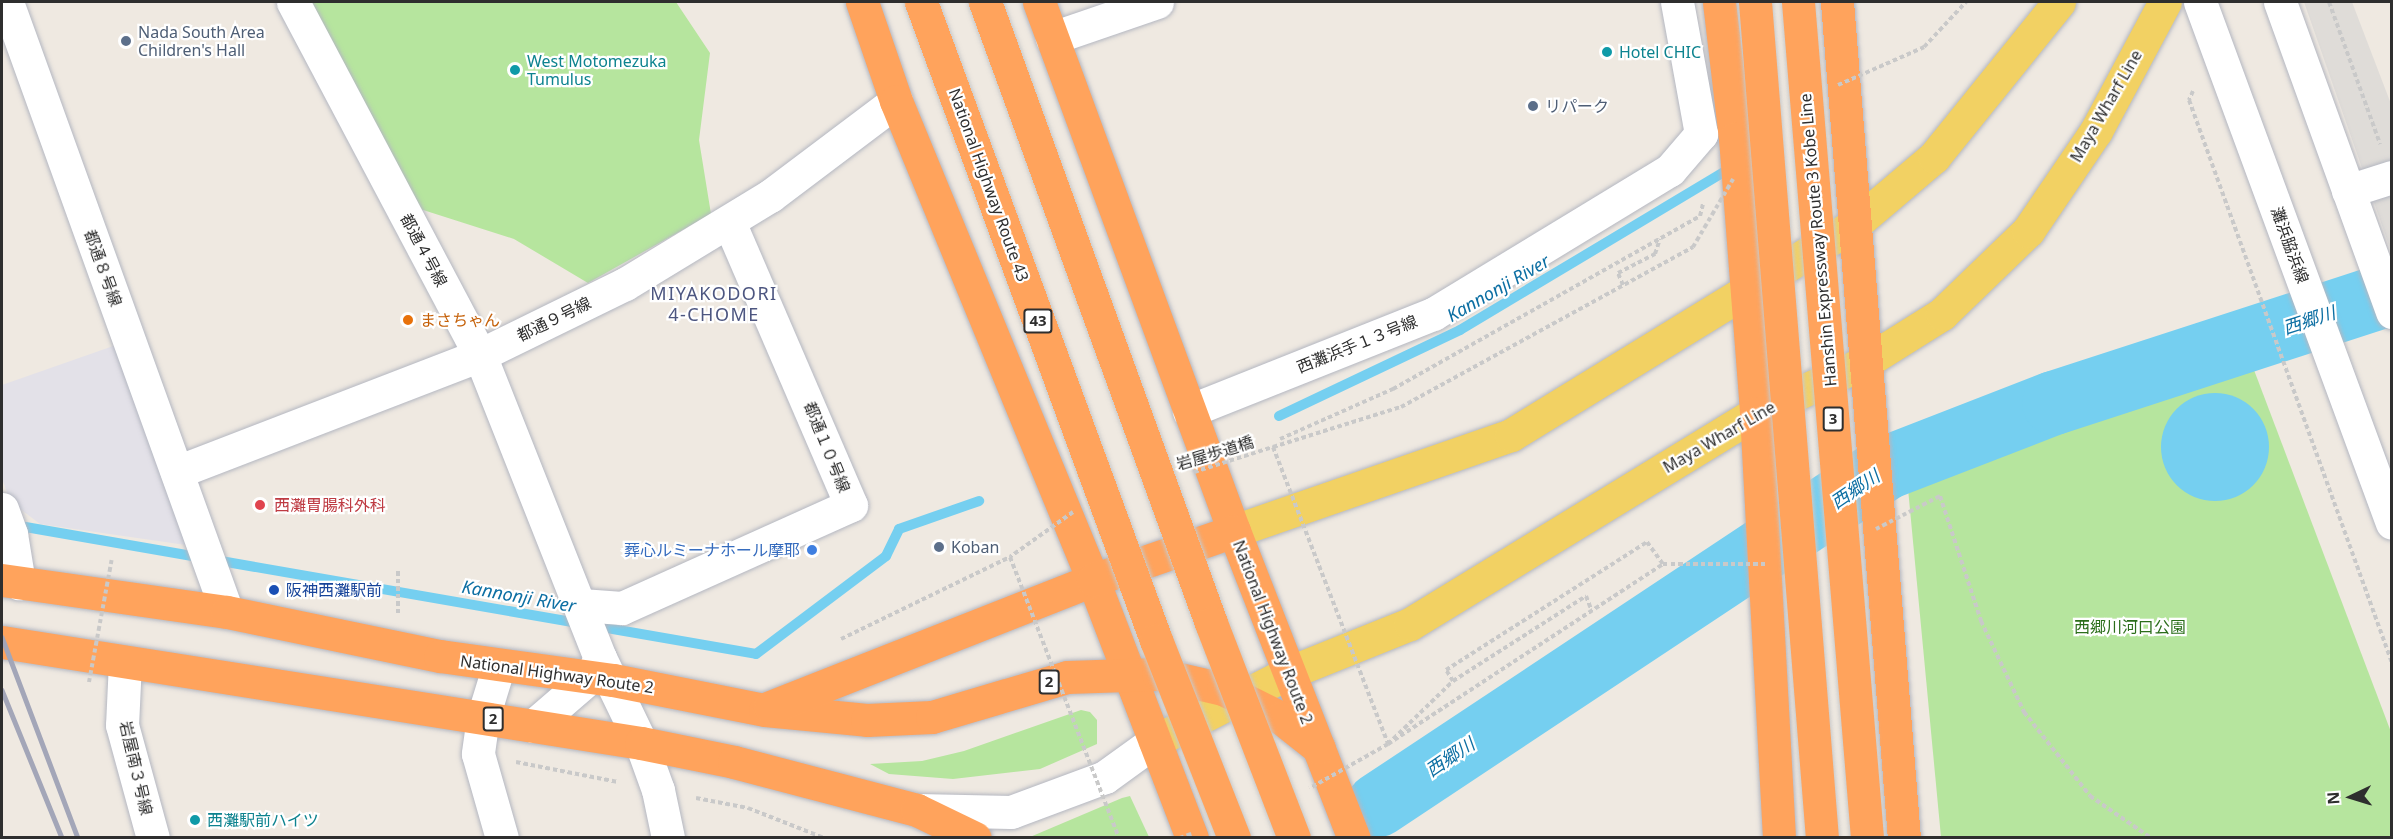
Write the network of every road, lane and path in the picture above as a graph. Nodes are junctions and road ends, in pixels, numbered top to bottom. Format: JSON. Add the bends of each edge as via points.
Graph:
{"nodes":[{"id":1,"x":7,"y":2,"type":"edge"},
{"id":2,"x":293,"y":2,"type":"edge"},
{"id":3,"x":862,"y":2,"type":"edge"},
{"id":4,"x":921,"y":2,"type":"edge"},
{"id":5,"x":984,"y":2,"type":"edge"},
{"id":6,"x":1039,"y":2,"type":"edge"},
{"id":7,"x":1157,"y":2,"type":"edge"},
{"id":8,"x":1677,"y":2,"type":"edge"},
{"id":9,"x":1719,"y":2,"type":"edge"},
{"id":10,"x":1755,"y":2,"type":"edge"},
{"id":11,"x":1798,"y":2,"type":"edge"},
{"id":12,"x":1837,"y":2,"type":"edge"},
{"id":13,"x":1966,"y":2,"type":"edge"},
{"id":14,"x":2059,"y":2,"type":"edge"},
{"id":15,"x":2165,"y":2,"type":"edge"},
{"id":16,"x":2200,"y":2,"type":"edge"},
{"id":17,"x":2280,"y":2,"type":"edge"},
{"id":18,"x":2329,"y":2,"type":"edge"},
{"id":19,"x":1052,"y":38,"type":"junction"},
{"id":20,"x":1831,"y":88,"type":"dead end"},
{"id":21,"x":2193,"y":91,"type":"dead end"},
{"id":22,"x":896,"y":101,"type":"junction"},
{"id":23,"x":2388,"y":165,"type":"edge"},
{"id":24,"x":1734,"y":176,"type":"dead end"},
{"id":25,"x":2348,"y":191,"type":"junction"},
{"id":26,"x":1704,"y":201,"type":"dead end"},
{"id":27,"x":729,"y":222,"type":"junction"},
{"id":28,"x":1855,"y":224,"type":"junction"},
{"id":29,"x":1660,"y":239,"type":"junction"},
{"id":30,"x":1623,"y":285,"type":"junction"},
{"id":31,"x":1747,"y":291,"type":"junction"},
{"id":32,"x":2391,"y":312,"type":"edge"},
{"id":33,"x":480,"y":355,"type":"junction"},
{"id":34,"x":1867,"y":361,"type":"junction"},
{"id":35,"x":1189,"y":411,"type":"junction"},
{"id":36,"x":1756,"y":413,"type":"junction"},
{"id":37,"x":1280,"y":439,"type":"dead end"},
{"id":38,"x":1273,"y":447,"type":"junction"},
{"id":39,"x":177,"y":472,"type":"junction"},
{"id":40,"x":1183,"y":475,"type":"dead end"},
{"id":41,"x":1081,"y":506,"type":"dead end"},
{"id":42,"x":6,"y":522,"type":"edge"},
{"id":43,"x":2391,"y":523,"type":"edge"},
{"id":44,"x":1234,"y":531,"type":"junction"},
{"id":45,"x":1874,"y":535,"type":"junction"},
{"id":46,"x":1010,"y":557,"type":"junction"},
{"id":47,"x":112,"y":558,"type":"dead end"},
{"id":48,"x":1663,"y":564,"type":"junction"},
{"id":49,"x":398,"y":569,"type":"dead end"},
{"id":50,"x":1768,"y":578,"type":"junction"},
{"id":51,"x":1093,"y":580,"type":"junction"},
{"id":52,"x":10,"y":581,"type":"edge"},
{"id":53,"x":221,"y":598,"type":"junction"},
{"id":54,"x":1591,"y":609,"type":"junction"},
{"id":55,"x":398,"y":614,"type":"dead end"},
{"id":56,"x":2,"y":642,"type":"edge"},
{"id":57,"x":830,"y":644,"type":"dead end"},
{"id":58,"x":595,"y":650,"type":"junction"},
{"id":59,"x":125,"y":662,"type":"junction"},
{"id":60,"x":2391,"y":663,"type":"edge"},
{"id":61,"x":499,"y":665,"type":"junction"},
{"id":62,"x":1288,"y":673,"type":"junction"},
{"id":63,"x":1130,"y":674,"type":"junction"},
{"id":64,"x":1453,"y":681,"type":"junction"},
{"id":65,"x":89,"y":682,"type":"dead end"},
{"id":66,"x":1237,"y":696,"type":"junction"},
{"id":67,"x":765,"y":710,"type":"junction"},
{"id":68,"x":483,"y":717,"type":"junction"},
{"id":69,"x":533,"y":726,"type":"junction"},
{"id":70,"x":1155,"y":741,"type":"junction"},
{"id":71,"x":641,"y":743,"type":"junction"},
{"id":72,"x":1388,"y":744,"type":"junction"},
{"id":73,"x":1319,"y":748,"type":"junction"},
{"id":74,"x":1307,"y":789,"type":"dead end"},
{"id":75,"x":917,"y":810,"type":"junction"},
{"id":76,"x":1196,"y":834,"type":"edge"},
{"id":77,"x":153,"y":837,"type":"edge"},
{"id":78,"x":502,"y":837,"type":"edge"},
{"id":79,"x":668,"y":837,"type":"edge"},
{"id":80,"x":975,"y":837,"type":"edge"},
{"id":81,"x":1119,"y":837,"type":"edge"},
{"id":82,"x":1180,"y":837,"type":"edge"},
{"id":83,"x":1234,"y":837,"type":"edge"},
{"id":84,"x":1294,"y":837,"type":"edge"},
{"id":85,"x":1354,"y":837,"type":"edge"},
{"id":86,"x":1779,"y":837,"type":"edge"},
{"id":87,"x":1822,"y":837,"type":"edge"},
{"id":88,"x":1867,"y":837,"type":"edge"},
{"id":89,"x":1904,"y":837,"type":"edge"},
{"id":90,"x":2151,"y":837,"type":"edge"}],
"edges":[{"from":1,"to":39,"type":"street","name":"都通８号線"},
{"from":2,"to":33,"type":"street","name":"都通４号線"},
{"from":3,"to":22,"type":"highway"},
{"from":4,"to":83,"type":"highway","name":"National Highway Route 43","number":"43","bridge":true,"via":[[1156,640]]},
{"from":5,"to":84,"type":"highway","bridge":true,"via":[[1211,623]]},
{"from":6,"to":19,"type":"highway"},
{"from":7,"to":19,"type":"street"},
{"from":8,"to":35,"type":"street","name":"西灘浜手１３号線","via":[[1701,134],[1670,170],[1433,314]]},
{"from":9,"to":31,"type":"highway"},
{"from":10,"to":87,"type":"highway","bridge":true},
{"from":11,"to":88,"type":"highway","name":"Hanshin Expressway Route 3 Kobe Line","number":"3","bridge":true},
{"from":12,"to":28,"type":"highway"},
{"from":13,"to":20,"type":"path","bridge":true,"via":[[1924,47]]},
{"from":14,"to":28,"type":"main road","via":[[1934,157]]},
{"from":15,"to":34,"type":"main road","name":"Maya Wharf Line","via":[[2096,131],[2028,231],[1942,314]]},
{"from":16,"to":43,"type":"street","name":"灘浜脇浜線"},
{"from":17,"to":25,"type":"street"},
{"from":18,"to":23,"type":"path"},
{"from":19,"to":35,"type":"highway"},
{"from":21,"to":60,"type":"path","via":[[2188,100]]},
{"from":22,"to":27,"type":"street","name":"都通９号線","via":[[770,196]]},
{"from":22,"to":51,"type":"highway"},
{"from":23,"to":25,"type":"street"},
{"from":24,"to":30,"type":"path","bridge":true,"via":[[1693,246]]},
{"from":25,"to":32,"type":"street"},
{"from":26,"to":29,"type":"path","via":[[1700,216]]},
{"from":27,"to":33,"type":"street","name":"都通９号線","via":[[626,284]]},
{"from":27,"to":58,"type":"street","name":"都通１０号線","via":[[851,505],[622,608]]},
{"from":28,"to":31,"type":"main road"},
{"from":28,"to":34,"type":"highway"},
{"from":29,"to":30,"type":"path","via":[[1655,254],[1618,273]]},
{"from":29,"to":37,"type":"path","via":[[1393,389]]},
{"from":30,"to":38,"type":"path","bridge":true,"via":[[1401,407]]},
{"from":31,"to":36,"type":"highway"},
{"from":31,"to":44,"type":"main road","via":[[1511,435]]},
{"from":33,"to":39,"type":"street","name":"都通９号線"},
{"from":33,"to":58,"type":"street","name":"都通４号線"},
{"from":34,"to":36,"type":"main road","name":"Maya Wharf Line"},
{"from":34,"to":45,"type":"highway"},
{"from":35,"to":44,"type":"highway"},
{"from":36,"to":50,"type":"highway"},
{"from":36,"to":62,"type":"main road","name":"Maya Wharf Line","via":[[1410,624]]},
{"from":38,"to":40,"type":"path","name":"岩屋歩道橋","bridge":true},
{"from":38,"to":72,"type":"path","name":"岩屋歩道橋","bridge":true},
{"from":39,"to":53,"type":"street","name":"都通８号線"},
{"from":41,"to":46,"type":"path","bridge":true},
{"from":42,"to":52,"type":"street"},
{"from":44,"to":51,"type":"highway","name":"National Highway Route 2"},
{"from":44,"to":62,"type":"highway","name":"National Highway Route 2"},
{"from":45,"to":89,"type":"highway"},
{"from":45,"to":90,"type":"path","bridge":true,"via":[[1940,496],[1981,621],[2024,712],[2090,796]]},
{"from":46,"to":57,"type":"path"},
{"from":46,"to":81,"type":"path","bridge":true},
{"from":47,"to":65,"type":"path","bridge":true},
{"from":48,"to":50,"type":"path","bridge":true},
{"from":48,"to":54,"type":"path"},
{"from":48,"to":64,"type":"path","bridge":true,"via":[[1647,542],[1446,670]]},
{"from":49,"to":55,"type":"path"},
{"from":50,"to":86,"type":"highway","via":[[1772,754]]},
{"from":51,"to":63,"type":"highway"},
{"from":51,"to":67,"type":"highway","name":"National Highway Route 2"},
{"from":52,"to":53,"type":"highway","name":"National Highway Route 2","number":"2"},
{"from":53,"to":61,"type":"highway","name":"National Highway Route 2","number":"2"},
{"from":54,"to":64,"type":"path","via":[[1586,596]]},
{"from":54,"to":72,"type":"path","bridge":true},
{"from":56,"to":59,"type":"highway","number":"2"},
{"from":58,"to":61,"type":"highway","name":"National Highway Route 2","number":"2"},
{"from":58,"to":67,"type":"highway","name":"National Highway Route 2","number":"2"},
{"from":58,"to":69,"type":"street"},
{"from":58,"to":71,"type":"street","name":"都通４号線"},
{"from":59,"to":68,"type":"highway","number":"2"},
{"from":59,"to":77,"type":"street","name":"岩屋南３号線","via":[[122,725]]},
{"from":61,"to":68,"type":"street"},
{"from":62,"to":66,"type":"main road","name":"Maya Wharf Line"},
{"from":62,"to":73,"type":"highway","name":"National Highway Route 2"},
{"from":63,"to":66,"type":"highway","number":"2","via":[[1158,674]]},
{"from":63,"to":67,"type":"highway","number":"2","via":[[1067,677],[932,717],[867,720]]},
{"from":63,"to":70,"type":"highway"},
{"from":64,"to":72,"type":"path","bridge":true},
{"from":66,"to":70,"type":"main road","name":"Maya Wharf Line"},
{"from":66,"to":73,"type":"highway","number":"2","via":[[1281,718]]},
{"from":68,"to":69,"type":"highway","number":"2"},
{"from":68,"to":78,"type":"street","via":[[478,754]]},
{"from":69,"to":71,"type":"highway","number":"2"},
{"from":70,"to":75,"type":"street","via":[[1105,777],[1011,812]]},
{"from":70,"to":76,"type":"highway"},
{"from":71,"to":75,"type":"highway","number":"2","via":[[734,762]]},
{"from":71,"to":79,"type":"street","name":"都通４号線","via":[[658,790]]},
{"from":72,"to":74,"type":"path","bridge":true},
{"from":73,"to":85,"type":"highway","name":"National Highway Route 2"},
{"from":75,"to":80,"type":"highway","number":"2"},
{"from":76,"to":82,"type":"path","bridge":true}]}
